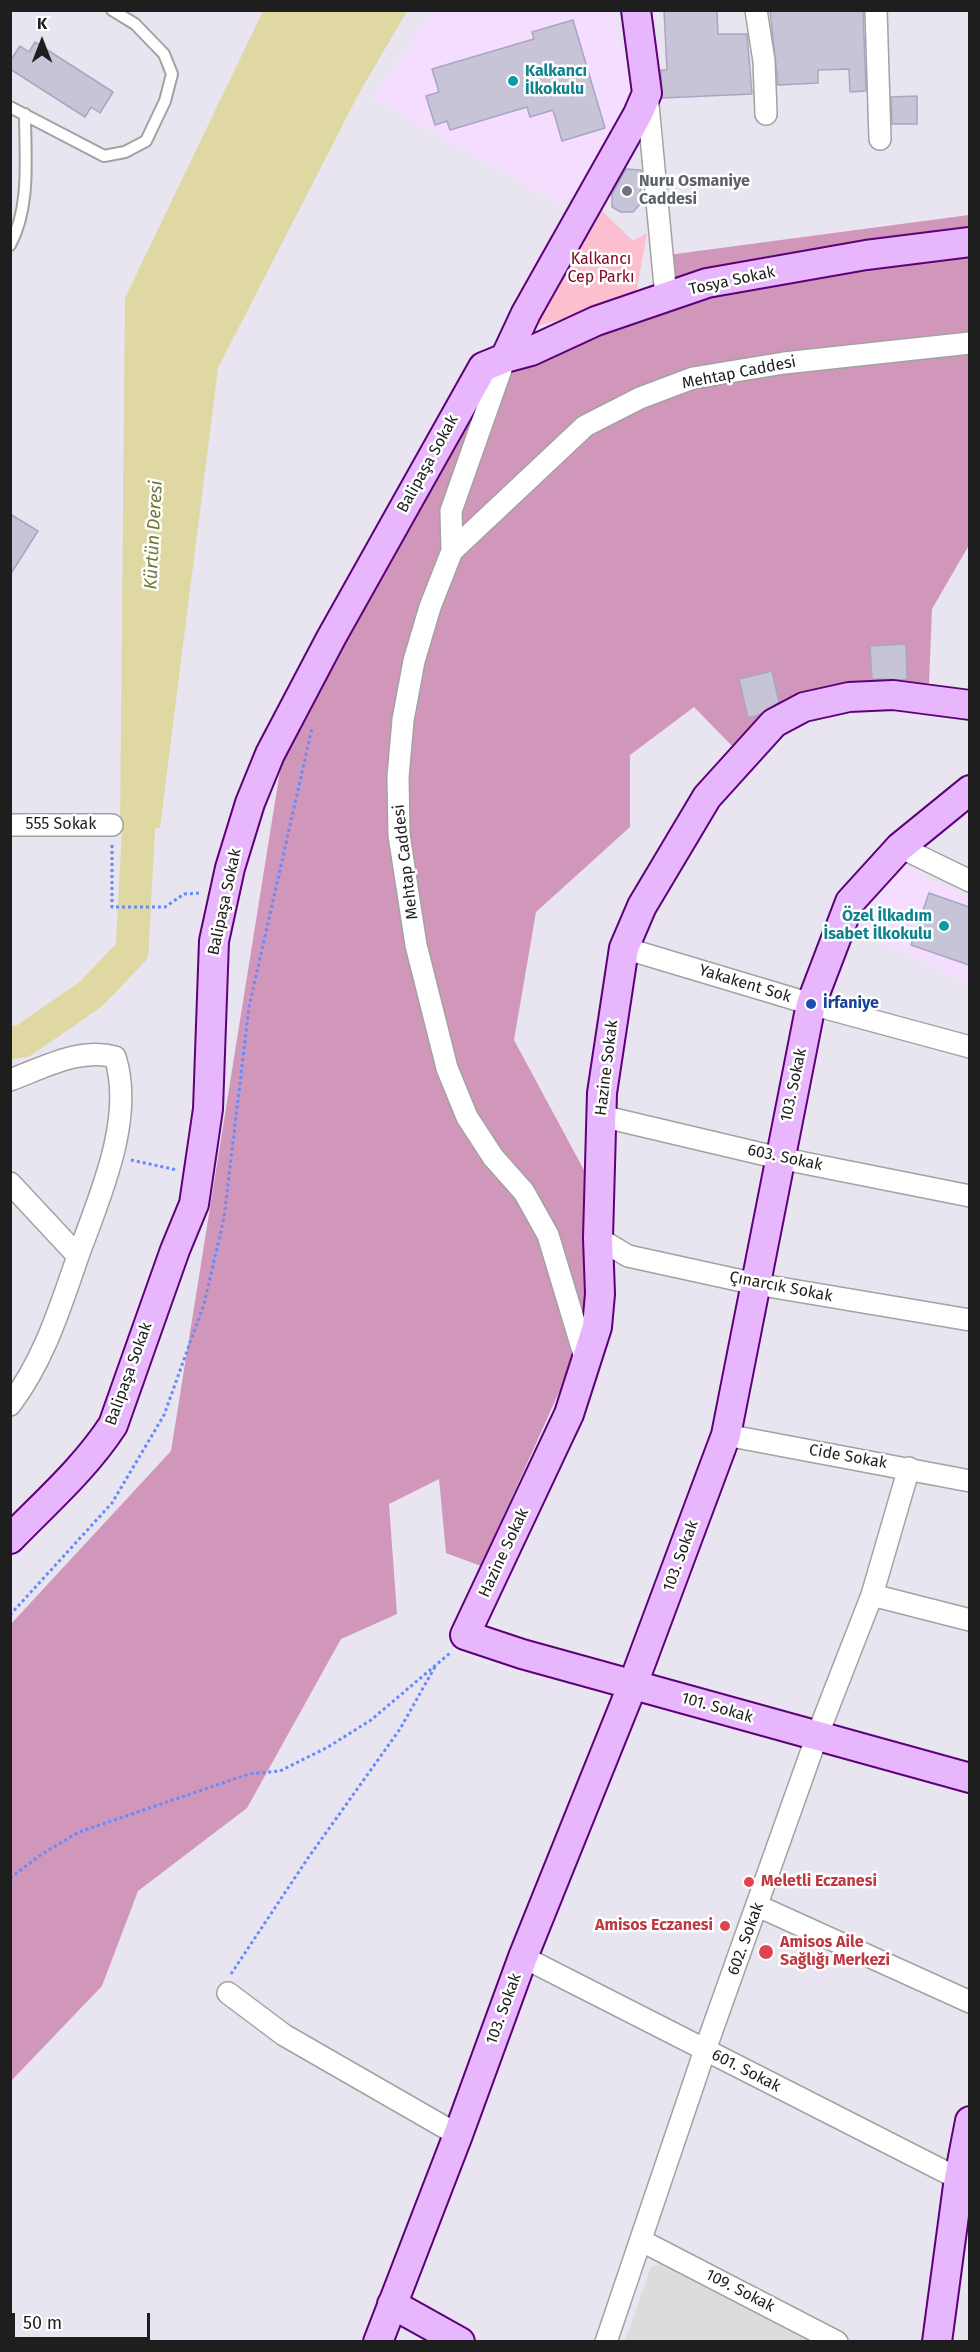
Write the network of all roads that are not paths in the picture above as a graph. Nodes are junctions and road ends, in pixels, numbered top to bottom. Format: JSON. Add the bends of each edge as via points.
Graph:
{"nodes":[{"id":1,"x":112,"y":10,"type":"edge"},
{"id":2,"x":636,"y":10,"type":"edge"},
{"id":3,"x":756,"y":10,"type":"edge"},
{"id":4,"x":876,"y":10,"type":"edge"},
{"id":5,"x":647,"y":93,"type":"junction"},
{"id":6,"x":10,"y":107,"type":"edge"},
{"id":7,"x":25,"y":114,"type":"junction"},
{"id":8,"x":766,"y":114,"type":"dead end"},
{"id":9,"x":880,"y":139,"type":"dead end"},
{"id":10,"x":969,"y":242,"type":"edge"},
{"id":11,"x":10,"y":245,"type":"edge"},
{"id":12,"x":666,"y":297,"type":"junction"},
{"id":13,"x":969,"y":343,"type":"edge"},
{"id":14,"x":505,"y":358,"type":"junction"},
{"id":15,"x":452,"y":551,"type":"junction"},
{"id":16,"x":969,"y":705,"type":"edge"},
{"id":17,"x":969,"y":790,"type":"edge"},
{"id":18,"x":10,"y":825,"type":"edge"},
{"id":19,"x":112,"y":825,"type":"road end"},
{"id":20,"x":900,"y":847,"type":"junction"},
{"id":21,"x":969,"y":881,"type":"edge"},
{"id":22,"x":624,"y":948,"type":"junction"},
{"id":23,"x":811,"y":1004,"type":"junction"},
{"id":24,"x":969,"y":1047,"type":"edge"},
{"id":25,"x":10,"y":1080,"type":"edge"},
{"id":26,"x":601,"y":1116,"type":"junction"},
{"id":27,"x":779,"y":1158,"type":"junction"},
{"id":28,"x":10,"y":1183,"type":"edge"},
{"id":29,"x":969,"y":1196,"type":"edge"},
{"id":30,"x":598,"y":1238,"type":"junction"},
{"id":31,"x":78,"y":1256,"type":"junction"},
{"id":32,"x":756,"y":1284,"type":"junction"},
{"id":33,"x":969,"y":1320,"type":"edge"},
{"id":34,"x":586,"y":1361,"type":"junction"},
{"id":35,"x":10,"y":1405,"type":"edge"},
{"id":36,"x":726,"y":1435,"type":"junction"},
{"id":37,"x":909,"y":1468,"type":"junction"},
{"id":38,"x":969,"y":1479,"type":"edge"},
{"id":39,"x":10,"y":1539,"type":"edge"},
{"id":40,"x":872,"y":1595,"type":"junction"},
{"id":41,"x":969,"y":1620,"type":"edge"},
{"id":42,"x":465,"y":1635,"type":"joint"},
{"id":43,"x":633,"y":1684,"type":"junction"},
{"id":44,"x":817,"y":1736,"type":"junction"},
{"id":45,"x":969,"y":1778,"type":"edge"},
{"id":46,"x":758,"y":1905,"type":"junction"},
{"id":47,"x":523,"y":1957,"type":"junction"},
{"id":48,"x":228,"y":1993,"type":"road end"},
{"id":49,"x":969,"y":2002,"type":"edge"},
{"id":50,"x":705,"y":2050,"type":"junction"},
{"id":51,"x":969,"y":2121,"type":"edge"},
{"id":52,"x":458,"y":2135,"type":"junction"},
{"id":53,"x":964,"y":2181,"type":"edge"},
{"id":54,"x":642,"y":2241,"type":"junction"},
{"id":55,"x":392,"y":2304,"type":"junction"},
{"id":56,"x":378,"y":2342,"type":"edge"},
{"id":57,"x":460,"y":2342,"type":"edge"},
{"id":58,"x":606,"y":2342,"type":"edge"},
{"id":59,"x":837,"y":2342,"type":"edge"},
{"id":60,"x":937,"y":2342,"type":"edge"}],
"edges":[{"from":1,"to":7,"type":"lane","via":[[135,24],[164,54],[172,74],[165,101],[146,141],[125,152],[104,156]]},
{"from":2,"to":5,"type":"street"},
{"from":3,"to":8,"type":"street","via":[[764,61]]},
{"from":4,"to":9,"type":"street"},
{"from":5,"to":12,"type":"street"},
{"from":5,"to":14,"type":"street","name":"Balipaşa Sokak"},
{"from":6,"to":7,"type":"lane"},
{"from":7,"to":11,"type":"lane","via":[[25,177],[18,231]]},
{"from":10,"to":12,"type":"street","name":"Tosya Sokak","via":[[866,255],[707,283]]},
{"from":12,"to":14,"type":"street","name":"Tosya Sokak"},
{"from":13,"to":15,"type":"street","name":"Mehtap Caddesi","via":[[784,363],[693,378],[640,398],[585,426]]},
{"from":14,"to":15,"type":"street","name":"Balipaşa Sokak","via":[[451,511]]},
{"from":14,"to":39,"type":"street","name":"Balipaşa Sokak","via":[[483,367],[270,754],[230,868],[214,941],[208,1109],[194,1204],[112,1425],[71,1478]]},
{"from":15,"to":34,"type":"street","name":"Mehtap Caddesi","via":[[414,661],[403,720],[398,777],[399,836],[416,945],[447,1068],[467,1117],[493,1157],[524,1192],[548,1235]]},
{"from":16,"to":22,"type":"street","name":"Hazine Sokak","via":[[893,695],[849,697],[804,707],[774,723],[707,797],[642,906]]},
{"from":17,"to":20,"type":"street","name":"103. Sokak"},
{"from":18,"to":19,"type":"street","name":"555 Sokak"},
{"from":20,"to":21,"type":"street"},
{"from":20,"to":23,"type":"street","name":"103. Sokak","via":[[850,902]]},
{"from":22,"to":23,"type":"street","name":"Yakakent Sok"},
{"from":22,"to":26,"type":"street","name":"Hazine Sokak"},
{"from":23,"to":24,"type":"street","name":"Yakakent Sok"},
{"from":23,"to":27,"type":"street","name":"103. Sokak"},
{"from":25,"to":31,"type":"street","via":[[73,1057],[99,1053],[115,1057],[120,1113],[112,1156]]},
{"from":26,"to":27,"type":"street","name":"603. Sokak"},
{"from":26,"to":30,"type":"street","name":"Hazine Sokak"},
{"from":27,"to":29,"type":"street","name":"603. Sokak"},
{"from":27,"to":32,"type":"street","name":"103. Sokak"},
{"from":28,"to":31,"type":"street"},
{"from":30,"to":32,"type":"street","name":"Çınarcık Sokak","via":[[628,1256]]},
{"from":30,"to":34,"type":"street","name":"Hazine Sokak","via":[[597,1328]]},
{"from":31,"to":35,"type":"street","via":[[41,1356]]},
{"from":32,"to":33,"type":"street","name":"Çınarcık Sokak"},
{"from":32,"to":36,"type":"street","name":"103. Sokak"},
{"from":34,"to":42,"type":"street","name":"Hazine Sokak","via":[[569,1414]]},
{"from":36,"to":37,"type":"street","name":"Cide Sokak"},
{"from":36,"to":43,"type":"street","name":"103. Sokak"},
{"from":37,"to":38,"type":"street","name":"Cide Sokak"},
{"from":37,"to":40,"type":"street","name":"602. Sokak"},
{"from":40,"to":41,"type":"street"},
{"from":40,"to":44,"type":"street","name":"602. Sokak"},
{"from":42,"to":43,"type":"street","name":"101. Sokak"},
{"from":43,"to":44,"type":"street","name":"101. Sokak"},
{"from":43,"to":47,"type":"street","name":"103. Sokak"},
{"from":44,"to":45,"type":"street","name":"101. Sokak"},
{"from":44,"to":46,"type":"street","name":"602. Sokak"},
{"from":46,"to":49,"type":"street"},
{"from":46,"to":50,"type":"street","name":"602. Sokak"},
{"from":47,"to":50,"type":"street","name":"601. Sokak"},
{"from":47,"to":52,"type":"street","name":"103. Sokak"},
{"from":48,"to":52,"type":"street","via":[[284,2035]]},
{"from":50,"to":53,"type":"street","name":"601. Sokak"},
{"from":50,"to":54,"type":"street","name":"602. Sokak"},
{"from":51,"to":53,"type":"street"},
{"from":52,"to":55,"type":"street","name":"103. Sokak"},
{"from":53,"to":60,"type":"street"},
{"from":54,"to":58,"type":"street","name":"602. Sokak"},
{"from":54,"to":59,"type":"street","name":"109. Sokak"},
{"from":55,"to":56,"type":"street","name":"103. Sokak"},
{"from":55,"to":57,"type":"street"}]}
